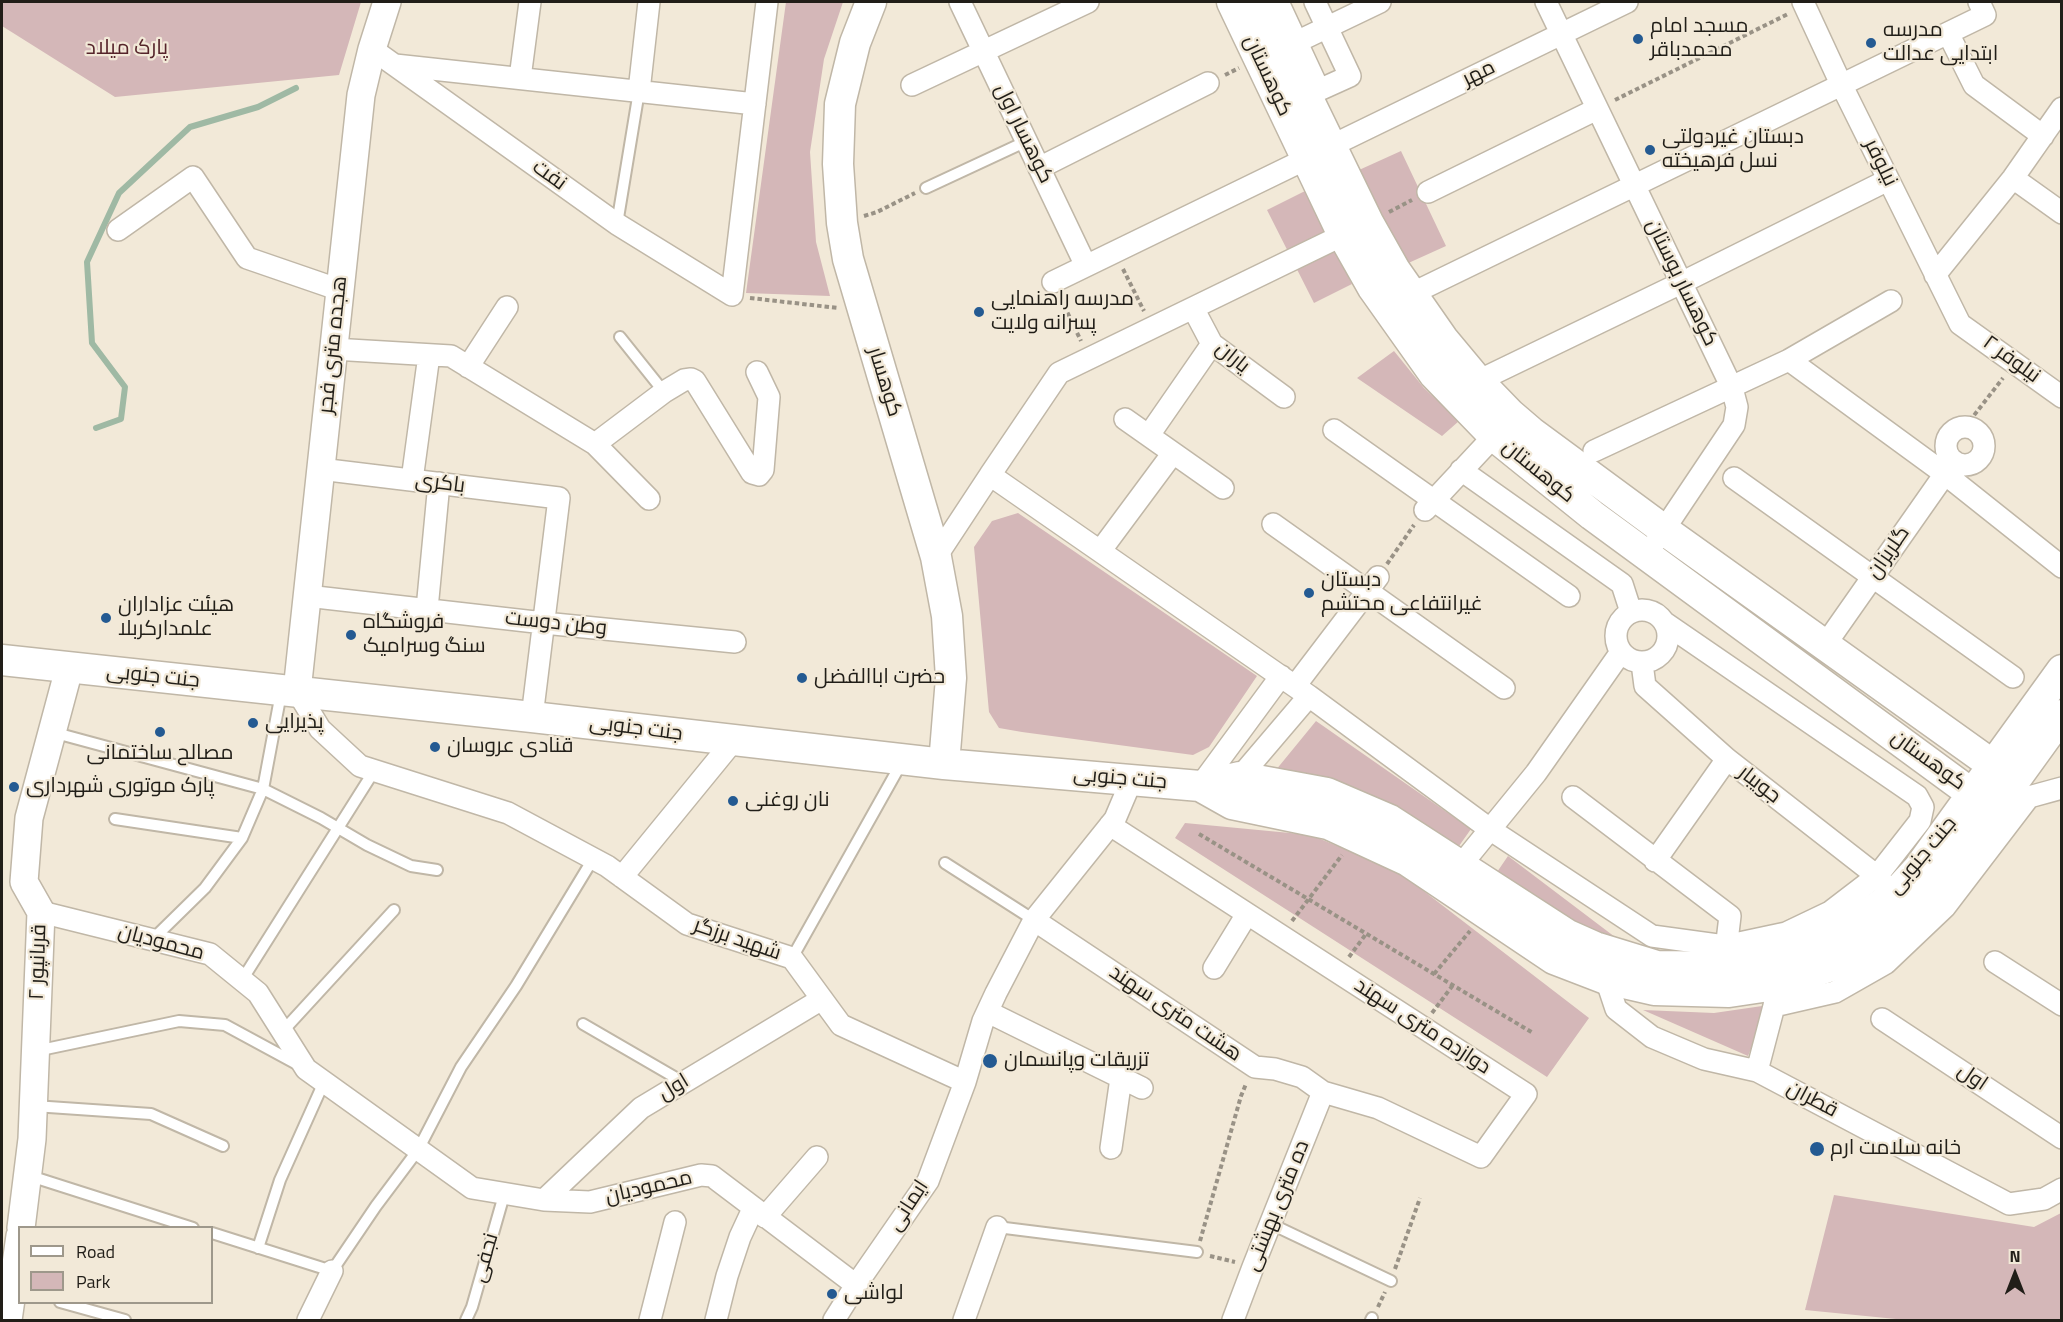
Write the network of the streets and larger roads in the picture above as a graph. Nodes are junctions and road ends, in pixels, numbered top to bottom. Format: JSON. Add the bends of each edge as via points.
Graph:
{"nodes":[{"id":1,"x":387,"y":2,"type":"edge"},
{"id":2,"x":530,"y":2,"type":"edge"},
{"id":3,"x":649,"y":2,"type":"edge"},
{"id":4,"x":766,"y":2,"type":"edge"},
{"id":5,"x":871,"y":2,"type":"edge"},
{"id":6,"x":960,"y":2,"type":"edge"},
{"id":7,"x":1088,"y":2,"type":"edge"},
{"id":8,"x":1232,"y":2,"type":"edge"},
{"id":9,"x":1261,"y":2,"type":"edge"},
{"id":10,"x":1278,"y":2,"type":"edge"},
{"id":11,"x":1315,"y":2,"type":"edge"},
{"id":12,"x":1380,"y":2,"type":"edge"},
{"id":13,"x":1546,"y":2,"type":"edge"},
{"id":14,"x":1627,"y":2,"type":"edge"},
{"id":15,"x":1979,"y":2,"type":"edge"},
{"id":16,"x":1804,"y":4,"type":"edge"},
{"id":17,"x":1327,"y":27,"type":"junction"},
{"id":18,"x":1561,"y":33,"type":"junction"},
{"id":19,"x":1948,"y":33,"type":"junction"},
{"id":20,"x":372,"y":49,"type":"junction"},
{"id":21,"x":1280,"y":49,"type":"junction"},
{"id":22,"x":983,"y":51,"type":"junction"},
{"id":23,"x":394,"y":64,"type":"junction"},
{"id":24,"x":520,"y":78,"type":"junction"},
{"id":25,"x":1208,"y":83,"type":"road end"},
{"id":26,"x":1841,"y":84,"type":"junction"},
{"id":27,"x":912,"y":85,"type":"dead end"},
{"id":28,"x":639,"y":91,"type":"junction"},
{"id":29,"x":755,"y":104,"type":"junction"},
{"id":30,"x":2061,"y":108,"type":"edge"},
{"id":31,"x":1597,"y":109,"type":"junction"},
{"id":32,"x":2043,"y":136,"type":"junction"},
{"id":33,"x":1319,"y":153,"type":"junction"},
{"id":34,"x":1040,"y":168,"type":"junction"},
{"id":35,"x":2013,"y":177,"type":"junction"},
{"id":36,"x":1888,"y":180,"type":"junction"},
{"id":37,"x":1635,"y":186,"type":"junction"},
{"id":38,"x":1428,"y":192,"type":"road end"},
{"id":39,"x":2061,"y":213,"type":"edge"},
{"id":40,"x":1356,"y":229,"type":"junction"},
{"id":41,"x":118,"y":230,"type":"dead end"},
{"id":42,"x":1086,"y":266,"type":"junction"},
{"id":43,"x":1935,"y":275,"type":"junction"},
{"id":44,"x":1053,"y":282,"type":"road end"},
{"id":45,"x":1681,"y":283,"type":"junction"},
{"id":46,"x":340,"y":290,"type":"junction"},
{"id":47,"x":1411,"y":294,"type":"junction"},
{"id":48,"x":1891,"y":301,"type":"dead end"},
{"id":49,"x":507,"y":307,"type":"dead end"},
{"id":50,"x":1193,"y":308,"type":"junction"},
{"id":51,"x":1960,"y":324,"type":"joint"},
{"id":52,"x":1212,"y":344,"type":"junction"},
{"id":53,"x":333,"y":349,"type":"junction"},
{"id":54,"x":429,"y":355,"type":"junction"},
{"id":55,"x":1789,"y":360,"type":"junction"},
{"id":56,"x":468,"y":367,"type":"junction"},
{"id":57,"x":757,"y":372,"type":"dead end"},
{"id":58,"x":1478,"y":381,"type":"junction"},
{"id":59,"x":1732,"y":388,"type":"junction"},
{"id":60,"x":1284,"y":397,"type":"dead end"},
{"id":61,"x":2061,"y":397,"type":"edge"},
{"id":62,"x":1125,"y":419,"type":"dead end"},
{"id":63,"x":1334,"y":430,"type":"dead end"},
{"id":64,"x":1149,"y":435,"type":"junction"},
{"id":65,"x":1513,"y":440,"type":"junction"},
{"id":66,"x":596,"y":444,"type":"junction"},
{"id":67,"x":1594,"y":451,"type":"dead end"},
{"id":68,"x":1173,"y":453,"type":"junction"},
{"id":69,"x":1950,"y":467,"type":"junction"},
{"id":70,"x":320,"y":469,"type":"junction"},
{"id":71,"x":1461,"y":470,"type":"junction"},
{"id":72,"x":990,"y":475,"type":"junction"},
{"id":73,"x":1734,"y":478,"type":"dead end"},
{"id":74,"x":412,"y":480,"type":"junction"},
{"id":75,"x":439,"y":483,"type":"junction"},
{"id":76,"x":1223,"y":488,"type":"dead end"},
{"id":77,"x":649,"y":499,"type":"dead end"},
{"id":78,"x":1429,"y":505,"type":"junction"},
{"id":79,"x":1273,"y":524,"type":"dead end"},
{"id":80,"x":1664,"y":530,"type":"junction"},
{"id":81,"x":1101,"y":550,"type":"junction"},
{"id":82,"x":1646,"y":555,"type":"junction"},
{"id":83,"x":936,"y":557,"type":"junction"},
{"id":84,"x":2061,"y":567,"type":"edge"},
{"id":85,"x":1872,"y":577,"type":"junction"},
{"id":86,"x":1373,"y":584,"type":"junction"},
{"id":87,"x":307,"y":596,"type":"junction"},
{"id":88,"x":1569,"y":596,"type":"dead end"},
{"id":89,"x":427,"y":609,"type":"junction"},
{"id":90,"x":1631,"y":612,"type":"junction"},
{"id":91,"x":544,"y":623,"type":"junction"},
{"id":92,"x":1665,"y":623,"type":"junction"},
{"id":93,"x":735,"y":642,"type":"dead end"},
{"id":94,"x":1825,"y":645,"type":"junction"},
{"id":95,"x":1621,"y":652,"type":"junction"},
{"id":96,"x":2,"y":660,"type":"edge"},
{"id":97,"x":1642,"y":663,"type":"junction"},
{"id":98,"x":69,"y":669,"type":"junction"},
{"id":99,"x":2061,"y":670,"type":"edge"},
{"id":100,"x":1807,"y":671,"type":"junction"},
{"id":101,"x":2013,"y":677,"type":"dead end"},
{"id":102,"x":1295,"y":686,"type":"junction"},
{"id":103,"x":1504,"y":688,"type":"dead end"},
{"id":104,"x":289,"y":691,"type":"junction"},
{"id":105,"x":2061,"y":715,"type":"edge"},
{"id":106,"x":532,"y":717,"type":"junction"},
{"id":107,"x":734,"y":740,"type":"junction"},
{"id":108,"x":1727,"y":759,"type":"junction"},
{"id":109,"x":944,"y":764,"type":"junction"},
{"id":110,"x":2004,"y":773,"type":"junction"},
{"id":111,"x":1240,"y":777,"type":"junction"},
{"id":112,"x":1132,"y":779,"type":"junction"},
{"id":113,"x":1200,"y":786,"type":"junction"},
{"id":114,"x":2061,"y":788,"type":"edge"},
{"id":115,"x":1572,"y":797,"type":"dead end"},
{"id":116,"x":1983,"y":802,"type":"junction"},
{"id":117,"x":1110,"y":825,"type":"junction"},
{"id":118,"x":1491,"y":830,"type":"junction"},
{"id":119,"x":1655,"y":861,"type":"junction"},
{"id":120,"x":1461,"y":865,"type":"junction"},
{"id":121,"x":622,"y":877,"type":"junction"},
{"id":122,"x":1885,"y":886,"type":"junction"},
{"id":123,"x":41,"y":912,"type":"junction"},
{"id":124,"x":1247,"y":914,"type":"junction"},
{"id":125,"x":1034,"y":920,"type":"junction"},
{"id":126,"x":1725,"y":956,"type":"junction"},
{"id":127,"x":1995,"y":962,"type":"dead end"},
{"id":128,"x":1214,"y":968,"type":"dead end"},
{"id":129,"x":1606,"y":979,"type":"junction"},
{"id":130,"x":1775,"y":995,"type":"junction"},
{"id":131,"x":822,"y":999,"type":"junction"},
{"id":132,"x":2061,"y":1005,"type":"edge"},
{"id":133,"x":988,"y":1012,"type":"junction"},
{"id":134,"x":1882,"y":1019,"type":"dead end"},
{"id":135,"x":1757,"y":1071,"type":"junction"},
{"id":136,"x":1121,"y":1078,"type":"junction"},
{"id":137,"x":965,"y":1082,"type":"junction"},
{"id":138,"x":1142,"y":1088,"type":"dead end"},
{"id":139,"x":1323,"y":1092,"type":"junction"},
{"id":140,"x":2061,"y":1138,"type":"edge"},
{"id":141,"x":1111,"y":1148,"type":"dead end"},
{"id":142,"x":817,"y":1157,"type":"dead end"},
{"id":143,"x":2061,"y":1189,"type":"edge"},
{"id":144,"x":544,"y":1200,"type":"junction"},
{"id":145,"x":759,"y":1213,"type":"junction"},
{"id":146,"x":675,"y":1221,"type":"dead end"},
{"id":147,"x":21,"y":1226,"type":"edge"},
{"id":148,"x":997,"y":1227,"type":"road end"},
{"id":149,"x":18,"y":1263,"type":"edge"},
{"id":150,"x":332,"y":1271,"type":"road end"},
{"id":151,"x":856,"y":1285,"type":"junction"},
{"id":152,"x":16,"y":1290,"type":"edge"},
{"id":153,"x":8,"y":1320,"type":"edge"},
{"id":154,"x":308,"y":1320,"type":"edge"},
{"id":155,"x":650,"y":1320,"type":"edge"},
{"id":156,"x":716,"y":1320,"type":"edge"},
{"id":157,"x":834,"y":1320,"type":"edge"},
{"id":158,"x":964,"y":1320,"type":"edge"},
{"id":159,"x":1233,"y":1320,"type":"edge"}],
"edges":[{"from":1,"to":20,"type":"street","name":"هجده متری فجر"},
{"from":2,"to":24,"type":"street"},
{"from":3,"to":28,"type":"street"},
{"from":4,"to":29,"type":"street"},
{"from":5,"to":83,"type":"main road","name":"کوهسار","via":[[855,43],[840,104],[838,165],[842,223],[848,259]]},
{"from":6,"to":22,"type":"street","name":"کوهسار اول"},
{"from":7,"to":22,"type":"street"},
{"from":8,"to":21,"type":"main road","name":"کوهستان"},
{"from":9,"to":21,"type":"main road","name":"کوهستان"},
{"from":10,"to":21,"type":"street"},
{"from":11,"to":17,"type":"street"},
{"from":12,"to":17,"type":"street"},
{"from":13,"to":18,"type":"street","name":"کوهسار بوستان"},
{"from":14,"to":18,"type":"street","name":"مهر"},
{"from":15,"to":19,"type":"street","via":[[1985,15]]},
{"from":16,"to":26,"type":"street","name":"نیلوفر"},
{"from":17,"to":21,"type":"street"},
{"from":17,"to":21,"type":"street","via":[[1350,76],[1319,90]]},
{"from":18,"to":31,"type":"street","name":"کوهسار بوستان"},
{"from":18,"to":33,"type":"street","name":"مهر"},
{"from":19,"to":26,"type":"street"},
{"from":19,"to":32,"type":"street","via":[[1974,85]]},
{"from":20,"to":23,"type":"street","name":"نفت"},
{"from":20,"to":46,"type":"street","name":"هجده متری فجر","via":[[361,95]]},
{"from":21,"to":33,"type":"main road","name":"کوهستان"},
{"from":22,"to":27,"type":"street"},
{"from":22,"to":34,"type":"street","name":"کوهسار اول"},
{"from":23,"to":24,"type":"street"},
{"from":23,"to":29,"type":"street","name":"نفت","via":[[617,224],[732,295]]},
{"from":24,"to":28,"type":"street"},
{"from":25,"to":34,"type":"street"},
{"from":26,"to":36,"type":"street","name":"نیلوفر"},
{"from":26,"to":37,"type":"street"},
{"from":28,"to":29,"type":"street"},
{"from":30,"to":32,"type":"street"},
{"from":31,"to":37,"type":"street","name":"کوهسار بوستان"},
{"from":31,"to":38,"type":"street"},
{"from":32,"to":35,"type":"street"},
{"from":33,"to":40,"type":"main road","name":"کوهستان"},
{"from":33,"to":42,"type":"street","name":"مهر"},
{"from":34,"to":42,"type":"street","name":"کوهسار اول"},
{"from":35,"to":39,"type":"street"},
{"from":35,"to":43,"type":"street"},
{"from":36,"to":43,"type":"street","name":"نیلوفر"},
{"from":36,"to":45,"type":"street"},
{"from":37,"to":45,"type":"street","name":"کوهسار بوستان"},
{"from":37,"to":47,"type":"street"},
{"from":40,"to":47,"type":"main road","name":"کوهستان","via":[[1395,270]]},
{"from":40,"to":50,"type":"street"},
{"from":40,"to":65,"type":"main road","name":"کوهستان","via":[[1374,288],[1434,374]]},
{"from":41,"to":46,"type":"street","via":[[193,177],[247,258]]},
{"from":42,"to":44,"type":"street","name":"مهر"},
{"from":43,"to":51,"type":"street","name":"نیلوفر"},
{"from":45,"to":58,"type":"street"},
{"from":45,"to":59,"type":"street","name":"کوهسار بوستان"},
{"from":46,"to":53,"type":"street","name":"هجده متری فجر"},
{"from":47,"to":58,"type":"main road","name":"کوهستان"},
{"from":48,"to":55,"type":"street"},
{"from":49,"to":56,"type":"street"},
{"from":50,"to":52,"type":"street","name":"یاران"},
{"from":50,"to":72,"type":"street","via":[[1059,374]]},
{"from":51,"to":61,"type":"street","name":"نیلوفر ۲"},
{"from":52,"to":60,"type":"street","name":"یاران"},
{"from":52,"to":64,"type":"street"},
{"from":53,"to":54,"type":"street"},
{"from":53,"to":70,"type":"street","name":"هجده متری فجر"},
{"from":54,"to":56,"type":"street","via":[[451,356]]},
{"from":54,"to":74,"type":"street"},
{"from":55,"to":59,"type":"street"},
{"from":55,"to":69,"type":"street"},
{"from":56,"to":66,"type":"street"},
{"from":57,"to":66,"type":"street","via":[[769,397],[763,470],[759,475],[752,473],[691,379],[664,392]]},
{"from":58,"to":65,"type":"main road","name":"کوهستان","via":[[1510,414]]},
{"from":59,"to":67,"type":"street"},
{"from":59,"to":80,"type":"street","name":"کوهسار بوستان","via":[[1737,407],[1734,425]]},
{"from":62,"to":64,"type":"street"},
{"from":63,"to":78,"type":"street"},
{"from":64,"to":68,"type":"street"},
{"from":65,"to":71,"type":"street"},
{"from":65,"to":80,"type":"main road","name":"کوهستان"},
{"from":65,"to":82,"type":"main road","name":"کوهستان","via":[[1592,515]]},
{"from":66,"to":77,"type":"street"},
{"from":68,"to":76,"type":"street"},
{"from":68,"to":81,"type":"street"},
{"from":69,"to":69,"type":"street","via":[[1946,447],[1949,437],[1965,427],[1975,430],[1985,447],[1982,456],[1975,463]]},
{"from":69,"to":84,"type":"street"},
{"from":69,"to":85,"type":"street","name":"گلریزان"},
{"from":70,"to":74,"type":"street","name":"باکری"},
{"from":70,"to":87,"type":"street","name":"هجده متری فجر"},
{"from":71,"to":78,"type":"street"},
{"from":71,"to":90,"type":"street","via":[[1622,584]]},
{"from":72,"to":81,"type":"street"},
{"from":72,"to":83,"type":"street"},
{"from":73,"to":85,"type":"street"},
{"from":74,"to":75,"type":"street","name":"باکری"},
{"from":75,"to":89,"type":"street"},
{"from":75,"to":91,"type":"street","name":"باکری","via":[[559,498]]},
{"from":78,"to":88,"type":"street"},
{"from":79,"to":86,"type":"street"},
{"from":80,"to":82,"type":"street","name":"کوهسار بوستان"},
{"from":80,"to":94,"type":"main road","name":"کوهستان"},
{"from":81,"to":102,"type":"street"},
{"from":82,"to":100,"type":"main road","name":"کوهستان"},
{"from":83,"to":109,"type":"main road","name":"کوهسار","via":[[947,616],[951,678]]},
{"from":85,"to":94,"type":"street","name":"گلریزان"},
{"from":85,"to":101,"type":"street"},
{"from":86,"to":102,"type":"street"},
{"from":86,"to":103,"type":"street"},
{"from":87,"to":89,"type":"street","name":"وطن دوست"},
{"from":87,"to":104,"type":"street","name":"هجده متری فجر"},
{"from":89,"to":91,"type":"street","name":"وطن دوست"},
{"from":90,"to":92,"type":"street","via":[[1642,609],[1655,613]]},
{"from":90,"to":95,"type":"street","via":[[1618,623],[1615,636]]},
{"from":91,"to":93,"type":"street","name":"وطن دوست"},
{"from":91,"to":106,"type":"street"},
{"from":92,"to":97,"type":"street","via":[[1665,650]]},
{"from":92,"to":122,"type":"street","via":[[1917,796],[1923,807],[1920,821]]},
{"from":94,"to":100,"type":"main road"},
{"from":94,"to":110,"type":"main road","name":"کوهستان"},
{"from":95,"to":97,"type":"street"},
{"from":95,"to":118,"type":"street"},
{"from":96,"to":98,"type":"main road","name":"جنت جنوبی"},
{"from":97,"to":108,"type":"street","name":"جویبار","via":[[1645,686]]},
{"from":98,"to":104,"type":"main road","name":"جنت جنوبی"},
{"from":98,"to":123,"type":"street","name":"قربانپور ۲","via":[[29,818],[24,882]]},
{"from":99,"to":110,"type":"main road","name":"جنت جنوبی"},
{"from":100,"to":116,"type":"main road","name":"کوهستان"},
{"from":102,"to":111,"type":"street"},
{"from":102,"to":113,"type":"street"},
{"from":102,"to":118,"type":"street"},
{"from":104,"to":106,"type":"main road","name":"جنت جنوبی"},
{"from":104,"to":121,"type":"street","name":"شهید برزگر","via":[[320,729],[360,766],[508,813]]},
{"from":105,"to":110,"type":"main road","name":"جنت جنوبی"},
{"from":106,"to":107,"type":"main road","name":"جنت جنوبی"},
{"from":107,"to":109,"type":"main road","name":"جنت جنوبی"},
{"from":107,"to":121,"type":"street"},
{"from":108,"to":119,"type":"street"},
{"from":108,"to":122,"type":"street","name":"جویبار"},
{"from":109,"to":112,"type":"main road","name":"جنت جنوبی"},
{"from":110,"to":116,"type":"main road","name":"جنت جنوبی"},
{"from":111,"to":113,"type":"main road","name":"جنت جنوبی"},
{"from":111,"to":120,"type":"main road","name":"جنت جنوبی","via":[[1327,793],[1390,820]]},
{"from":112,"to":113,"type":"main road","name":"جنت جنوبی"},
{"from":112,"to":117,"type":"street"},
{"from":113,"to":129,"type":"main road","name":"جنت جنوبی","via":[[1232,804],[1328,824],[1408,861],[1554,960]]},
{"from":114,"to":130,"type":"street","via":[[2029,797],[1945,907],[1886,963],[1835,992]]},
{"from":115,"to":119,"type":"street"},
{"from":116,"to":122,"type":"main road","name":"جنت جنوبی","via":[[1918,869]]},
{"from":116,"to":130,"type":"main road","name":"جنت جنوبی","via":[[1940,884],[1904,923],[1851,960]]},
{"from":117,"to":124,"type":"street","name":"دوازده متری سهند"},
{"from":117,"to":125,"type":"street"},
{"from":118,"to":120,"type":"street"},
{"from":118,"to":126,"type":"street","via":[[1652,936]]},
{"from":119,"to":126,"type":"street","via":[[1730,916]]},
{"from":120,"to":126,"type":"main road","name":"جنت جنوبی","via":[[1569,935],[1595,947],[1657,966]]},
{"from":121,"to":131,"type":"street","name":"شهید برزگر","via":[[687,924],[792,958]]},
{"from":122,"to":126,"type":"main road","name":"جنت جنوبی","via":[[1839,935],[1779,958]]},
{"from":123,"to":144,"type":"street","name":"محمودیان","via":[[210,954],[258,993],[306,1069],[472,1188]]},
{"from":123,"to":147,"type":"street","name":"قربانپور ۲","via":[[32,1139]]},
{"from":124,"to":128,"type":"street"},
{"from":124,"to":139,"type":"street","name":"دوازده متری سهند","via":[[1526,1094],[1481,1157],[1378,1108]]},
{"from":125,"to":133,"type":"street"},
{"from":125,"to":139,"type":"street","name":"هشت متری سهند","via":[[1255,1067],[1302,1077]]},
{"from":127,"to":132,"type":"street"},
{"from":129,"to":130,"type":"main road","name":"جنت جنوبی","via":[[1654,990]]},
{"from":129,"to":135,"type":"street","name":"قطران","via":[[1616,1009],[1652,1037],[1704,1059]]},
{"from":130,"to":135,"type":"street"},
{"from":131,"to":137,"type":"street","name":"شهید برزگر","via":[[841,1025]]},
{"from":131,"to":144,"type":"street","name":"اول","via":[[641,1108]]},
{"from":133,"to":136,"type":"street"},
{"from":133,"to":137,"type":"street"},
{"from":134,"to":140,"type":"street","name":"اول"},
{"from":135,"to":143,"type":"street","name":"قطران","via":[[2009,1204],[2044,1199]]},
{"from":136,"to":138,"type":"street"},
{"from":136,"to":141,"type":"street"},
{"from":137,"to":151,"type":"street","name":"ایمانی","via":[[928,1180]]},
{"from":139,"to":159,"type":"street","name":"ده متری بهشتی"},
{"from":142,"to":145,"type":"street"},
{"from":144,"to":145,"type":"street","name":"محمودیان","via":[[590,1202],[701,1175],[712,1176]]},
{"from":145,"to":151,"type":"street","name":"محمودیان"},
{"from":145,"to":156,"type":"street","via":[[736,1247]]},
{"from":146,"to":155,"type":"street"},
{"from":148,"to":158,"type":"street"},
{"from":149,"to":152,"type":"street"},
{"from":150,"to":154,"type":"street"},
{"from":151,"to":157,"type":"street","name":"ایمانی"},
{"from":152,"to":153,"type":"street"}]}
